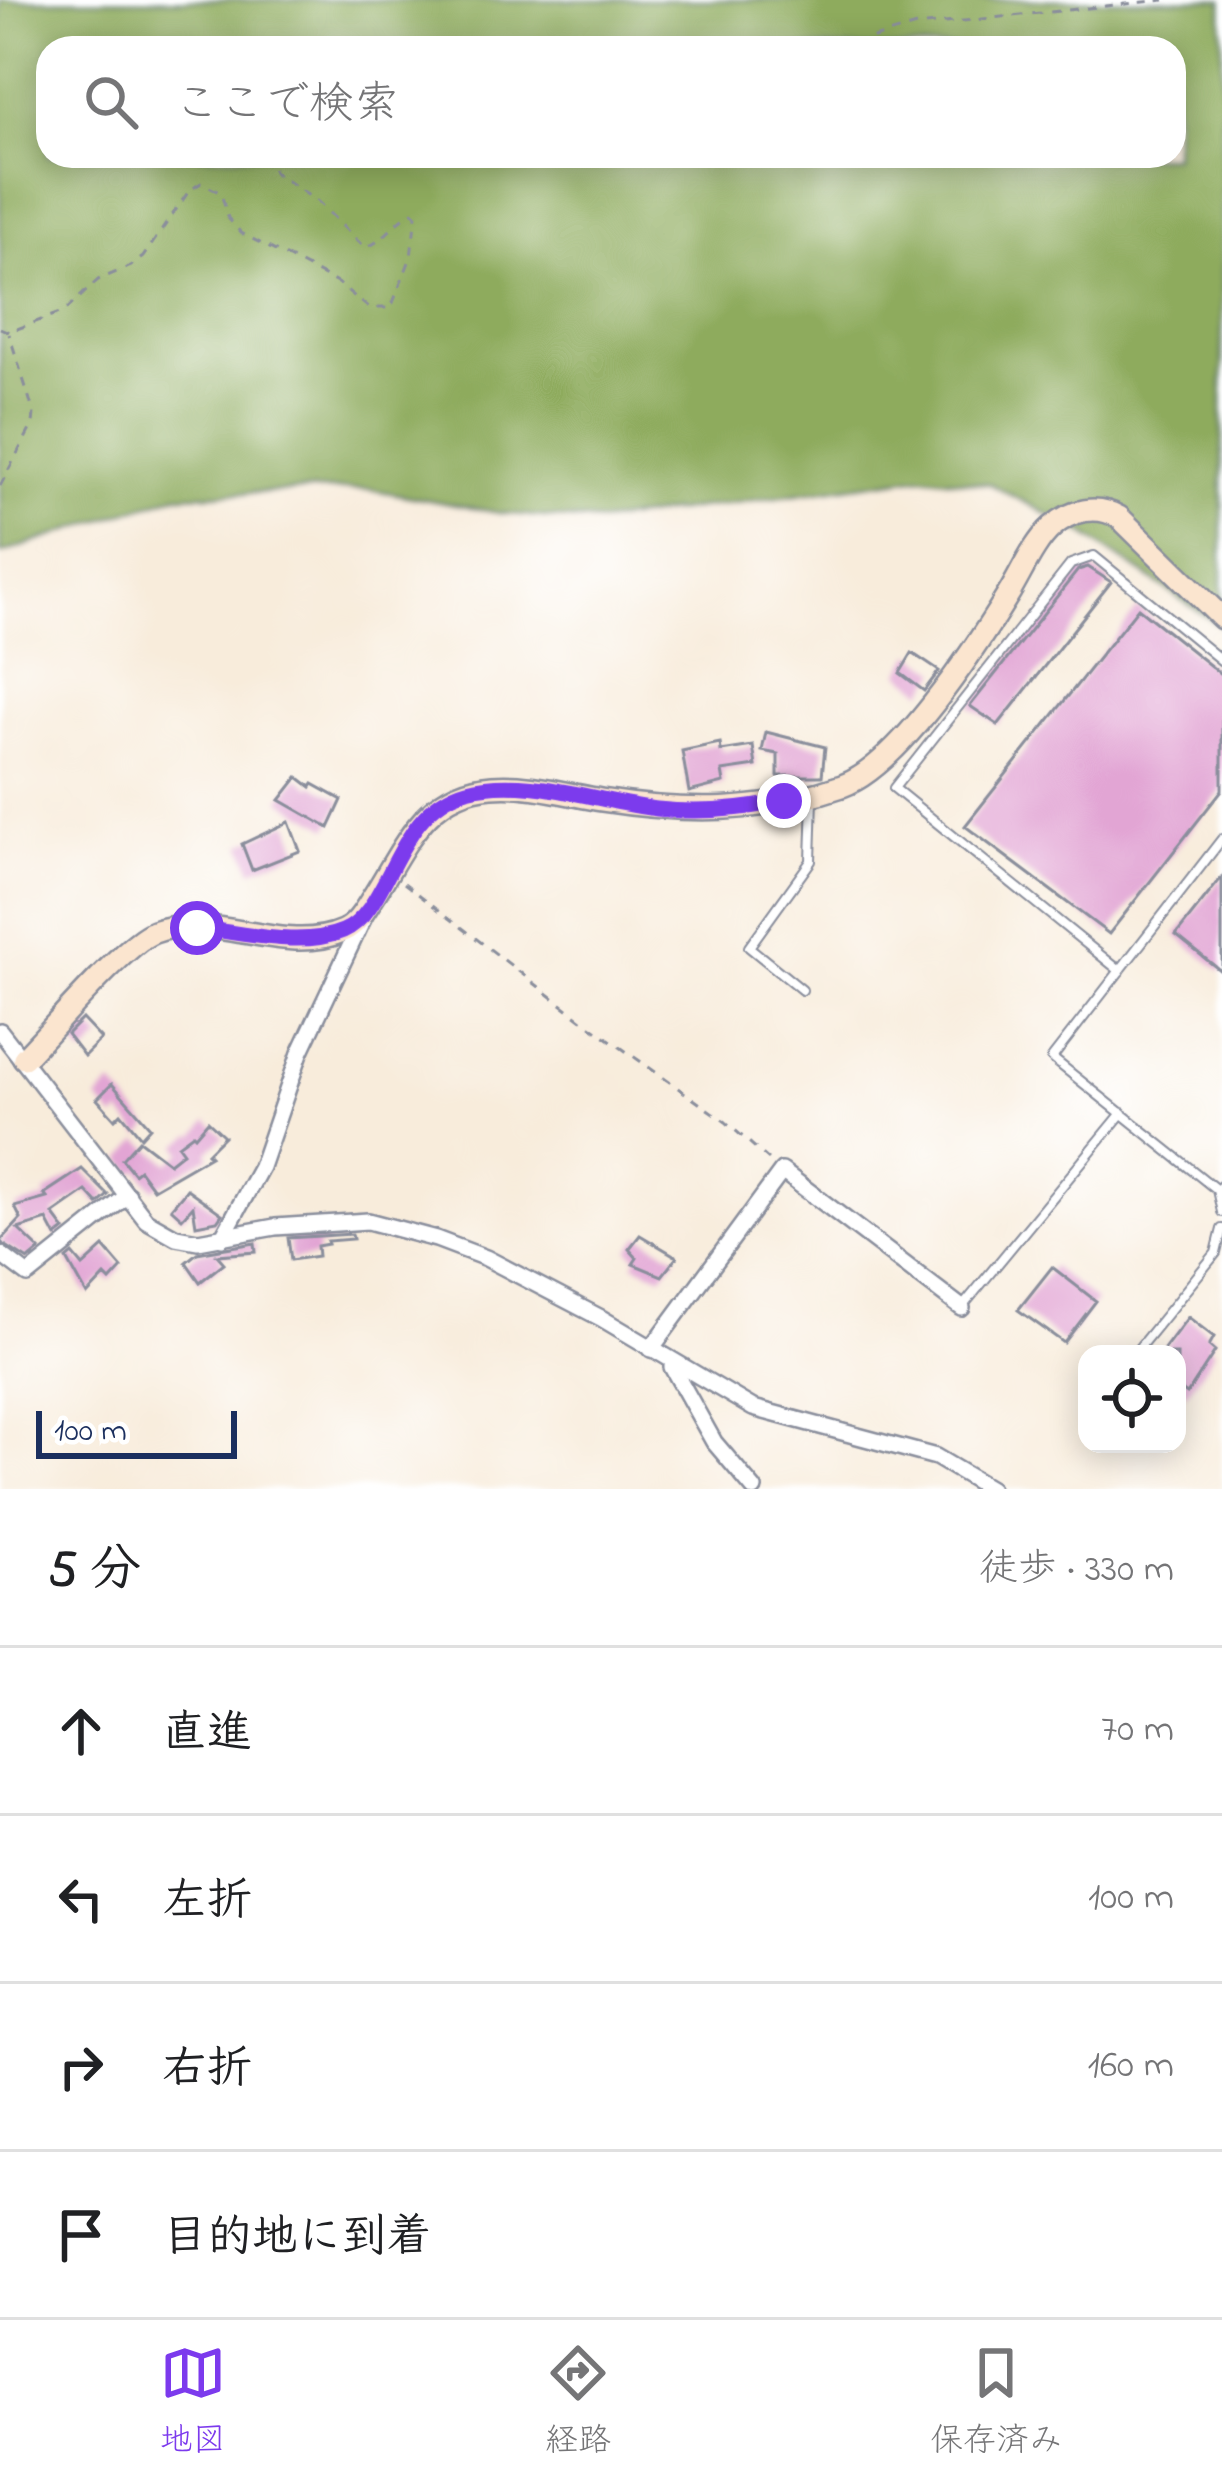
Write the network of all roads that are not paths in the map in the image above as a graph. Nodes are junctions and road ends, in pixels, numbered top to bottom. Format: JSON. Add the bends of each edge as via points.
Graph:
{"nodes":[{"id":1,"x":1222,"y":618,"type":"edge"},
{"id":2,"x":1222,"y":661,"type":"edge"},
{"id":3,"x":814,"y":794,"type":"junction"},
{"id":4,"x":1222,"y":839,"type":"edge"},
{"id":5,"x":374,"y":896,"type":"junction"},
{"id":6,"x":1120,"y":971,"type":"junction"},
{"id":7,"x":802,"y":990,"type":"dead end"},
{"id":8,"x":0,"y":1031,"type":"edge"},
{"id":9,"x":23,"y":1058,"type":"junction"},
{"id":10,"x":1122,"y":1113,"type":"junction"},
{"id":11,"x":1219,"y":1188,"type":"edge"},
{"id":12,"x":128,"y":1195,"type":"junction"},
{"id":13,"x":1222,"y":1212,"type":"edge"},
{"id":14,"x":1222,"y":1229,"type":"edge"},
{"id":15,"x":222,"y":1238,"type":"junction"},
{"id":16,"x":0,"y":1254,"type":"edge"},
{"id":17,"x":962,"y":1308,"type":"joint"},
{"id":18,"x":1141,"y":1345,"type":"edge"},
{"id":19,"x":659,"y":1355,"type":"junction"},
{"id":20,"x":754,"y":1489,"type":"edge"},
{"id":21,"x":990,"y":1489,"type":"edge"}],
"edges":[{"from":1,"to":3,"type":"street","via":[[1119,517],[1100,508],[1077,513],[1048,531],[913,726],[862,776]]},
{"from":2,"to":6,"type":"lane","via":[[1094,556],[1071,564],[893,788]]},
{"from":3,"to":5,"type":"street","via":[[697,811],[477,788],[430,810]]},
{"from":3,"to":7,"type":"lane","via":[[811,862],[749,946]]},
{"from":4,"to":6,"type":"lane"},
{"from":5,"to":9,"type":"street","via":[[352,926],[324,936],[178,928],[148,934]]},
{"from":5,"to":15,"type":"street","via":[[300,1054],[261,1167]]},
{"from":6,"to":10,"type":"lane","via":[[1052,1058]]},
{"from":8,"to":9,"type":"street"},
{"from":9,"to":12,"type":"street"},
{"from":10,"to":11,"type":"lane"},
{"from":10,"to":17,"type":"lane"},
{"from":11,"to":13,"type":"lane"},
{"from":12,"to":15,"type":"street","via":[[146,1220],[176,1237]]},
{"from":12,"to":16,"type":"street","via":[[28,1275]]},
{"from":14,"to":18,"type":"lane","via":[[1216,1253]]},
{"from":15,"to":19,"type":"street","via":[[380,1222],[486,1258]]},
{"from":17,"to":19,"type":"street","via":[[782,1172]]},
{"from":19,"to":20,"type":"street"},
{"from":19,"to":21,"type":"street","via":[[753,1408],[936,1457]]}]}
